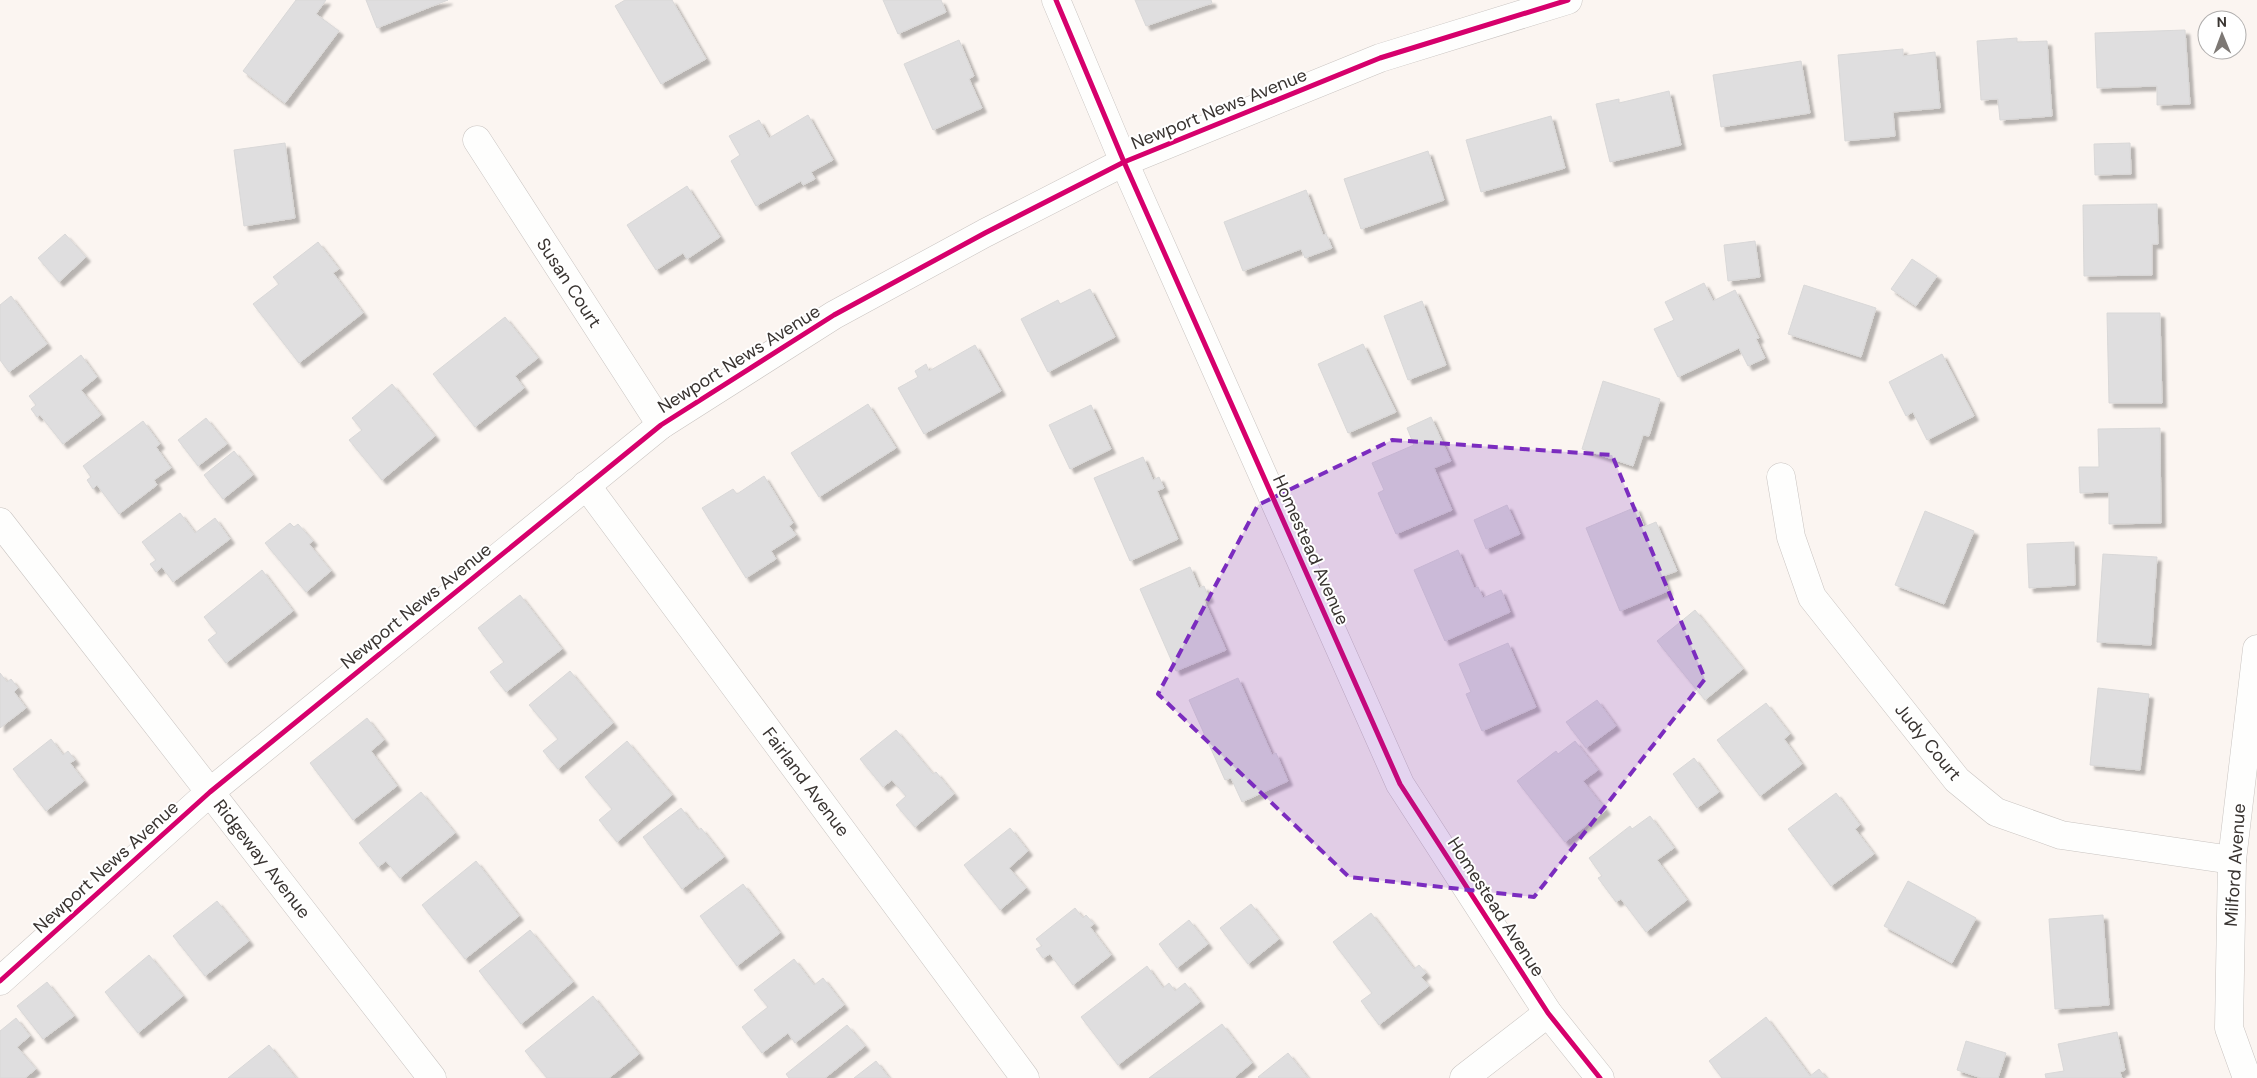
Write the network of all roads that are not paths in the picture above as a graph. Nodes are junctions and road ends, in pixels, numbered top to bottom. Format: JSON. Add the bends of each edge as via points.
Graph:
{"nodes":[{"id":1,"x":1056,"y":0,"type":"edge"},
{"id":2,"x":1568,"y":0,"type":"edge"},
{"id":3,"x":478,"y":140,"type":"dead end"},
{"id":4,"x":1124,"y":162,"type":"junction"},
{"id":5,"x":660,"y":425,"type":"junction"},
{"id":6,"x":1781,"y":477,"type":"dead end"},
{"id":7,"x":586,"y":485,"type":"junction"},
{"id":8,"x":0,"y":522,"type":"edge"},
{"id":9,"x":2257,"y":649,"type":"edge"},
{"id":10,"x":210,"y":792,"type":"junction"},
{"id":11,"x":2232,"y":860,"type":"junction"},
{"id":12,"x":0,"y":981,"type":"edge"},
{"id":13,"x":1548,"y":1013,"type":"junction"},
{"id":14,"x":432,"y":1078,"type":"edge"},
{"id":15,"x":1025,"y":1078,"type":"edge"},
{"id":16,"x":1464,"y":1078,"type":"edge"},
{"id":17,"x":1600,"y":1078,"type":"edge"},
{"id":18,"x":2247,"y":1078,"type":"edge"}],
"edges":[{"from":1,"to":4,"type":"street","name":"Homestead Avenue"},
{"from":2,"to":4,"type":"street","name":"Newport News Avenue","via":[[1380,58]]},
{"from":3,"to":5,"type":"street","name":"Susan Court"},
{"from":4,"to":5,"type":"street","name":"Newport News Avenue","via":[[834,315]]},
{"from":4,"to":13,"type":"street","name":"Homestead Avenue","via":[[1400,784]]},
{"from":5,"to":7,"type":"street","name":"Newport News Avenue"},
{"from":6,"to":11,"type":"street","name":"Judy Court","via":[[1791,537],[1812,597],[1956,780],[1996,812],[2061,835]]},
{"from":7,"to":10,"type":"street","name":"Newport News Avenue"},
{"from":7,"to":15,"type":"street","name":"Fairland Avenue"},
{"from":8,"to":10,"type":"street","name":"Ridgeway Avenue"},
{"from":9,"to":11,"type":"street","name":"Milford Avenue"},
{"from":10,"to":12,"type":"street","name":"Newport News Avenue"},
{"from":10,"to":14,"type":"street","name":"Ridgeway Avenue"},
{"from":11,"to":18,"type":"street","name":"Milford Avenue","via":[[2228,1028]]},
{"from":13,"to":16,"type":"street"},
{"from":13,"to":17,"type":"street","name":"Homestead Avenue"}]}
